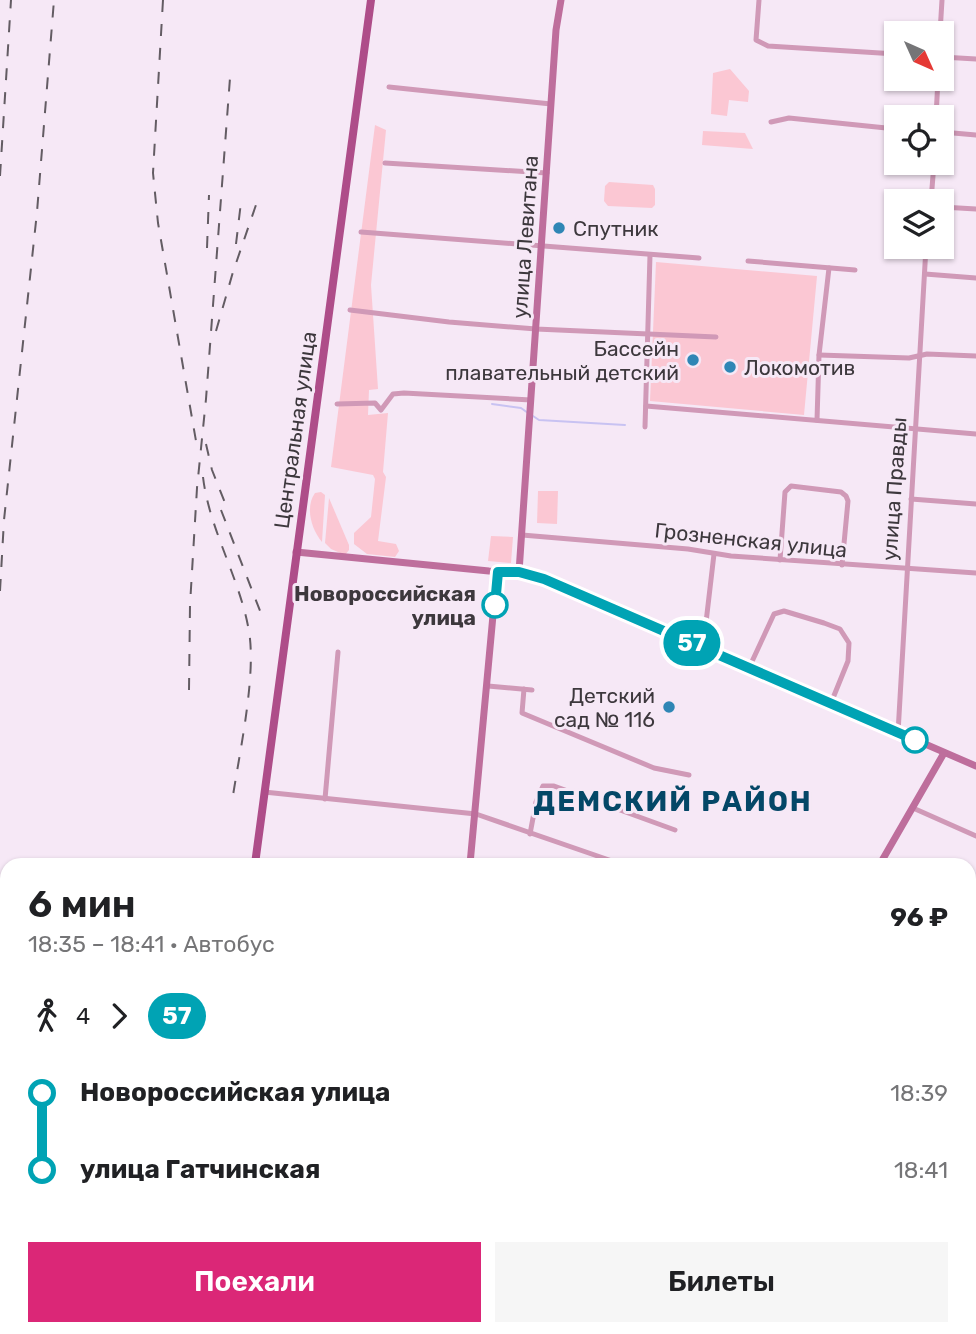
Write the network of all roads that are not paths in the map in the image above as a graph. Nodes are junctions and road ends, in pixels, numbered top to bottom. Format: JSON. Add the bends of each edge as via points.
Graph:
{"nodes":[{"id":1,"x":371,"y":0,"type":"edge"},
{"id":2,"x":561,"y":0,"type":"edge"},
{"id":3,"x":759,"y":0,"type":"edge"},
{"id":4,"x":942,"y":0,"type":"edge"},
{"id":5,"x":941,"y":21,"type":"edge"},
{"id":6,"x":884,"y":53,"type":"edge"},
{"id":7,"x":954,"y":58,"type":"edge"},
{"id":8,"x":976,"y":59,"type":"edge"},
{"id":9,"x":389,"y":87,"type":"dead end"},
{"id":10,"x":551,"y":104,"type":"junction"},
{"id":11,"x":771,"y":122,"type":"dead end"},
{"id":12,"x":884,"y":128,"type":"edge"},
{"id":13,"x":954,"y":133,"type":"edge"},
{"id":14,"x":976,"y":135,"type":"edge"},
{"id":15,"x":385,"y":163,"type":"dead end"},
{"id":16,"x":547,"y":173,"type":"junction"},
{"id":17,"x":954,"y":208,"type":"edge"},
{"id":18,"x":976,"y":209,"type":"edge"},
{"id":19,"x":361,"y":232,"type":"dead end"},
{"id":20,"x":542,"y":247,"type":"junction"},
{"id":21,"x":650,"y":255,"type":"junction"},
{"id":22,"x":699,"y":258,"type":"dead end"},
{"id":23,"x":926,"y":259,"type":"edge"},
{"id":24,"x":748,"y":261,"type":"dead end"},
{"id":25,"x":830,"y":268,"type":"junction"},
{"id":26,"x":855,"y":270,"type":"dead end"},
{"id":27,"x":925,"y":274,"type":"junction"},
{"id":28,"x":976,"y":278,"type":"edge"},
{"id":29,"x":350,"y":310,"type":"dead end"},
{"id":30,"x":536,"y":328,"type":"junction"},
{"id":31,"x":646,"y":332,"type":"junction"},
{"id":32,"x":716,"y":337,"type":"dead end"},
{"id":33,"x":819,"y":355,"type":"junction"},
{"id":34,"x":920,"y":356,"type":"junction"},
{"id":35,"x":976,"y":356,"type":"edge"},
{"id":36,"x":531,"y":400,"type":"junction"},
{"id":37,"x":337,"y":404,"type":"dead end"},
{"id":38,"x":646,"y":406,"type":"junction"},
{"id":39,"x":817,"y":420,"type":"junction"},
{"id":40,"x":645,"y":427,"type":"dead end"},
{"id":41,"x":916,"y":430,"type":"junction"},
{"id":42,"x":976,"y":434,"type":"edge"},
{"id":43,"x":911,"y":499,"type":"junction"},
{"id":44,"x":976,"y":504,"type":"edge"},
{"id":45,"x":522,"y":536,"type":"junction"},
{"id":46,"x":296,"y":552,"type":"junction"},
{"id":47,"x":714,"y":554,"type":"junction"},
{"id":48,"x":780,"y":560,"type":"junction"},
{"id":49,"x":842,"y":565,"type":"junction"},
{"id":50,"x":907,"y":569,"type":"junction"},
{"id":51,"x":498,"y":572,"type":"junction"},
{"id":52,"x":519,"y":572,"type":"junction"},
{"id":53,"x":976,"y":573,"type":"edge"},
{"id":54,"x":703,"y":648,"type":"junction"},
{"id":55,"x":338,"y":652,"type":"dead end"},
{"id":56,"x":749,"y":667,"type":"junction"},
{"id":57,"x":488,"y":686,"type":"junction"},
{"id":58,"x":524,"y":689,"type":"junction"},
{"id":59,"x":532,"y":690,"type":"dead end"},
{"id":60,"x":831,"y":704,"type":"junction"},
{"id":61,"x":898,"y":733,"type":"junction"},
{"id":62,"x":944,"y":753,"type":"junction"},
{"id":63,"x":976,"y":766,"type":"edge"},
{"id":64,"x":689,"y":775,"type":"dead end"},
{"id":65,"x":264,"y":792,"type":"junction"},
{"id":66,"x":325,"y":799,"type":"junction"},
{"id":67,"x":913,"y":808,"type":"junction"},
{"id":68,"x":476,"y":814,"type":"junction"},
{"id":69,"x":675,"y":830,"type":"dead end"},
{"id":70,"x":530,"y":834,"type":"junction"},
{"id":71,"x":976,"y":836,"type":"edge"},
{"id":72,"x":256,"y":858,"type":"edge"},
{"id":73,"x":471,"y":858,"type":"edge"},
{"id":74,"x":602,"y":858,"type":"edge"},
{"id":75,"x":884,"y":858,"type":"edge"}],
"edges":[{"from":1,"to":46,"type":"main road","name":"Центральная улица"},
{"from":2,"to":10,"type":"street","name":"улица Левитана"},
{"from":3,"to":6,"type":"street","via":[[756,40],[768,46]]},
{"from":4,"to":5,"type":"street"},
{"from":7,"to":8,"type":"street"},
{"from":9,"to":10,"type":"street"},
{"from":10,"to":16,"type":"street","name":"улица Левитана"},
{"from":11,"to":12,"type":"street","via":[[789,118]]},
{"from":13,"to":14,"type":"street"},
{"from":15,"to":16,"type":"street"},
{"from":16,"to":20,"type":"street","name":"улица Левитана"},
{"from":17,"to":18,"type":"street"},
{"from":19,"to":20,"type":"street"},
{"from":20,"to":21,"type":"street"},
{"from":20,"to":30,"type":"street","name":"улица Левитана"},
{"from":21,"to":22,"type":"street"},
{"from":21,"to":31,"type":"street"},
{"from":23,"to":27,"type":"street","name":"улица Правды"},
{"from":24,"to":25,"type":"street"},
{"from":25,"to":26,"type":"street"},
{"from":25,"to":33,"type":"street"},
{"from":27,"to":28,"type":"street"},
{"from":27,"to":34,"type":"street","name":"улица Правды"},
{"from":29,"to":30,"type":"street"},
{"from":30,"to":31,"type":"street"},
{"from":30,"to":36,"type":"street","name":"улица Левитана"},
{"from":31,"to":32,"type":"street"},
{"from":31,"to":38,"type":"street"},
{"from":33,"to":34,"type":"street"},
{"from":33,"to":39,"type":"street"},
{"from":34,"to":35,"type":"street"},
{"from":34,"to":41,"type":"street","name":"улица Правды"},
{"from":36,"to":37,"type":"street","via":[[404,393],[393,394],[381,410],[375,403]]},
{"from":36,"to":45,"type":"street","name":"улица Левитана"},
{"from":38,"to":39,"type":"street"},
{"from":38,"to":40,"type":"street"},
{"from":39,"to":41,"type":"street"},
{"from":41,"to":42,"type":"street"},
{"from":41,"to":43,"type":"street","name":"улица Правды"},
{"from":43,"to":44,"type":"street"},
{"from":43,"to":50,"type":"street","name":"улица Правды"},
{"from":45,"to":47,"type":"street","name":"Грозненская улица"},
{"from":45,"to":52,"type":"street","name":"улица Левитана"},
{"from":46,"to":51,"type":"street"},
{"from":46,"to":65,"type":"main road","name":"Центральная улица"},
{"from":47,"to":48,"type":"street","name":"Грозненская улица"},
{"from":47,"to":54,"type":"street"},
{"from":48,"to":49,"type":"street","name":"Грозненская улица"},
{"from":48,"to":49,"type":"street","via":[[785,492],[791,486],[846,496]]},
{"from":49,"to":50,"type":"street","name":"Грозненская улица"},
{"from":50,"to":53,"type":"street","name":"Грозненская улица"},
{"from":50,"to":61,"type":"street","name":"улица Правды"},
{"from":51,"to":52,"type":"street"},
{"from":51,"to":57,"type":"street"},
{"from":52,"to":54,"type":"street","via":[[591,597]]},
{"from":54,"to":56,"type":"street"},
{"from":55,"to":66,"type":"street"},
{"from":56,"to":60,"type":"street"},
{"from":56,"to":60,"type":"street","via":[[774,614],[795,613],[839,629],[849,643],[848,661]]},
{"from":57,"to":58,"type":"street"},
{"from":57,"to":68,"type":"street"},
{"from":58,"to":59,"type":"street"},
{"from":58,"to":64,"type":"street","via":[[522,713],[654,768]]},
{"from":60,"to":61,"type":"street"},
{"from":61,"to":62,"type":"street"},
{"from":62,"to":63,"type":"street"},
{"from":62,"to":67,"type":"street"},
{"from":65,"to":66,"type":"street"},
{"from":65,"to":72,"type":"main road","name":"Центральная улица"},
{"from":66,"to":68,"type":"street"},
{"from":67,"to":71,"type":"street"},
{"from":67,"to":75,"type":"street"},
{"from":68,"to":70,"type":"street"},
{"from":68,"to":73,"type":"street"},
{"from":69,"to":70,"type":"street","via":[[543,786]]},
{"from":70,"to":74,"type":"street"}]}
